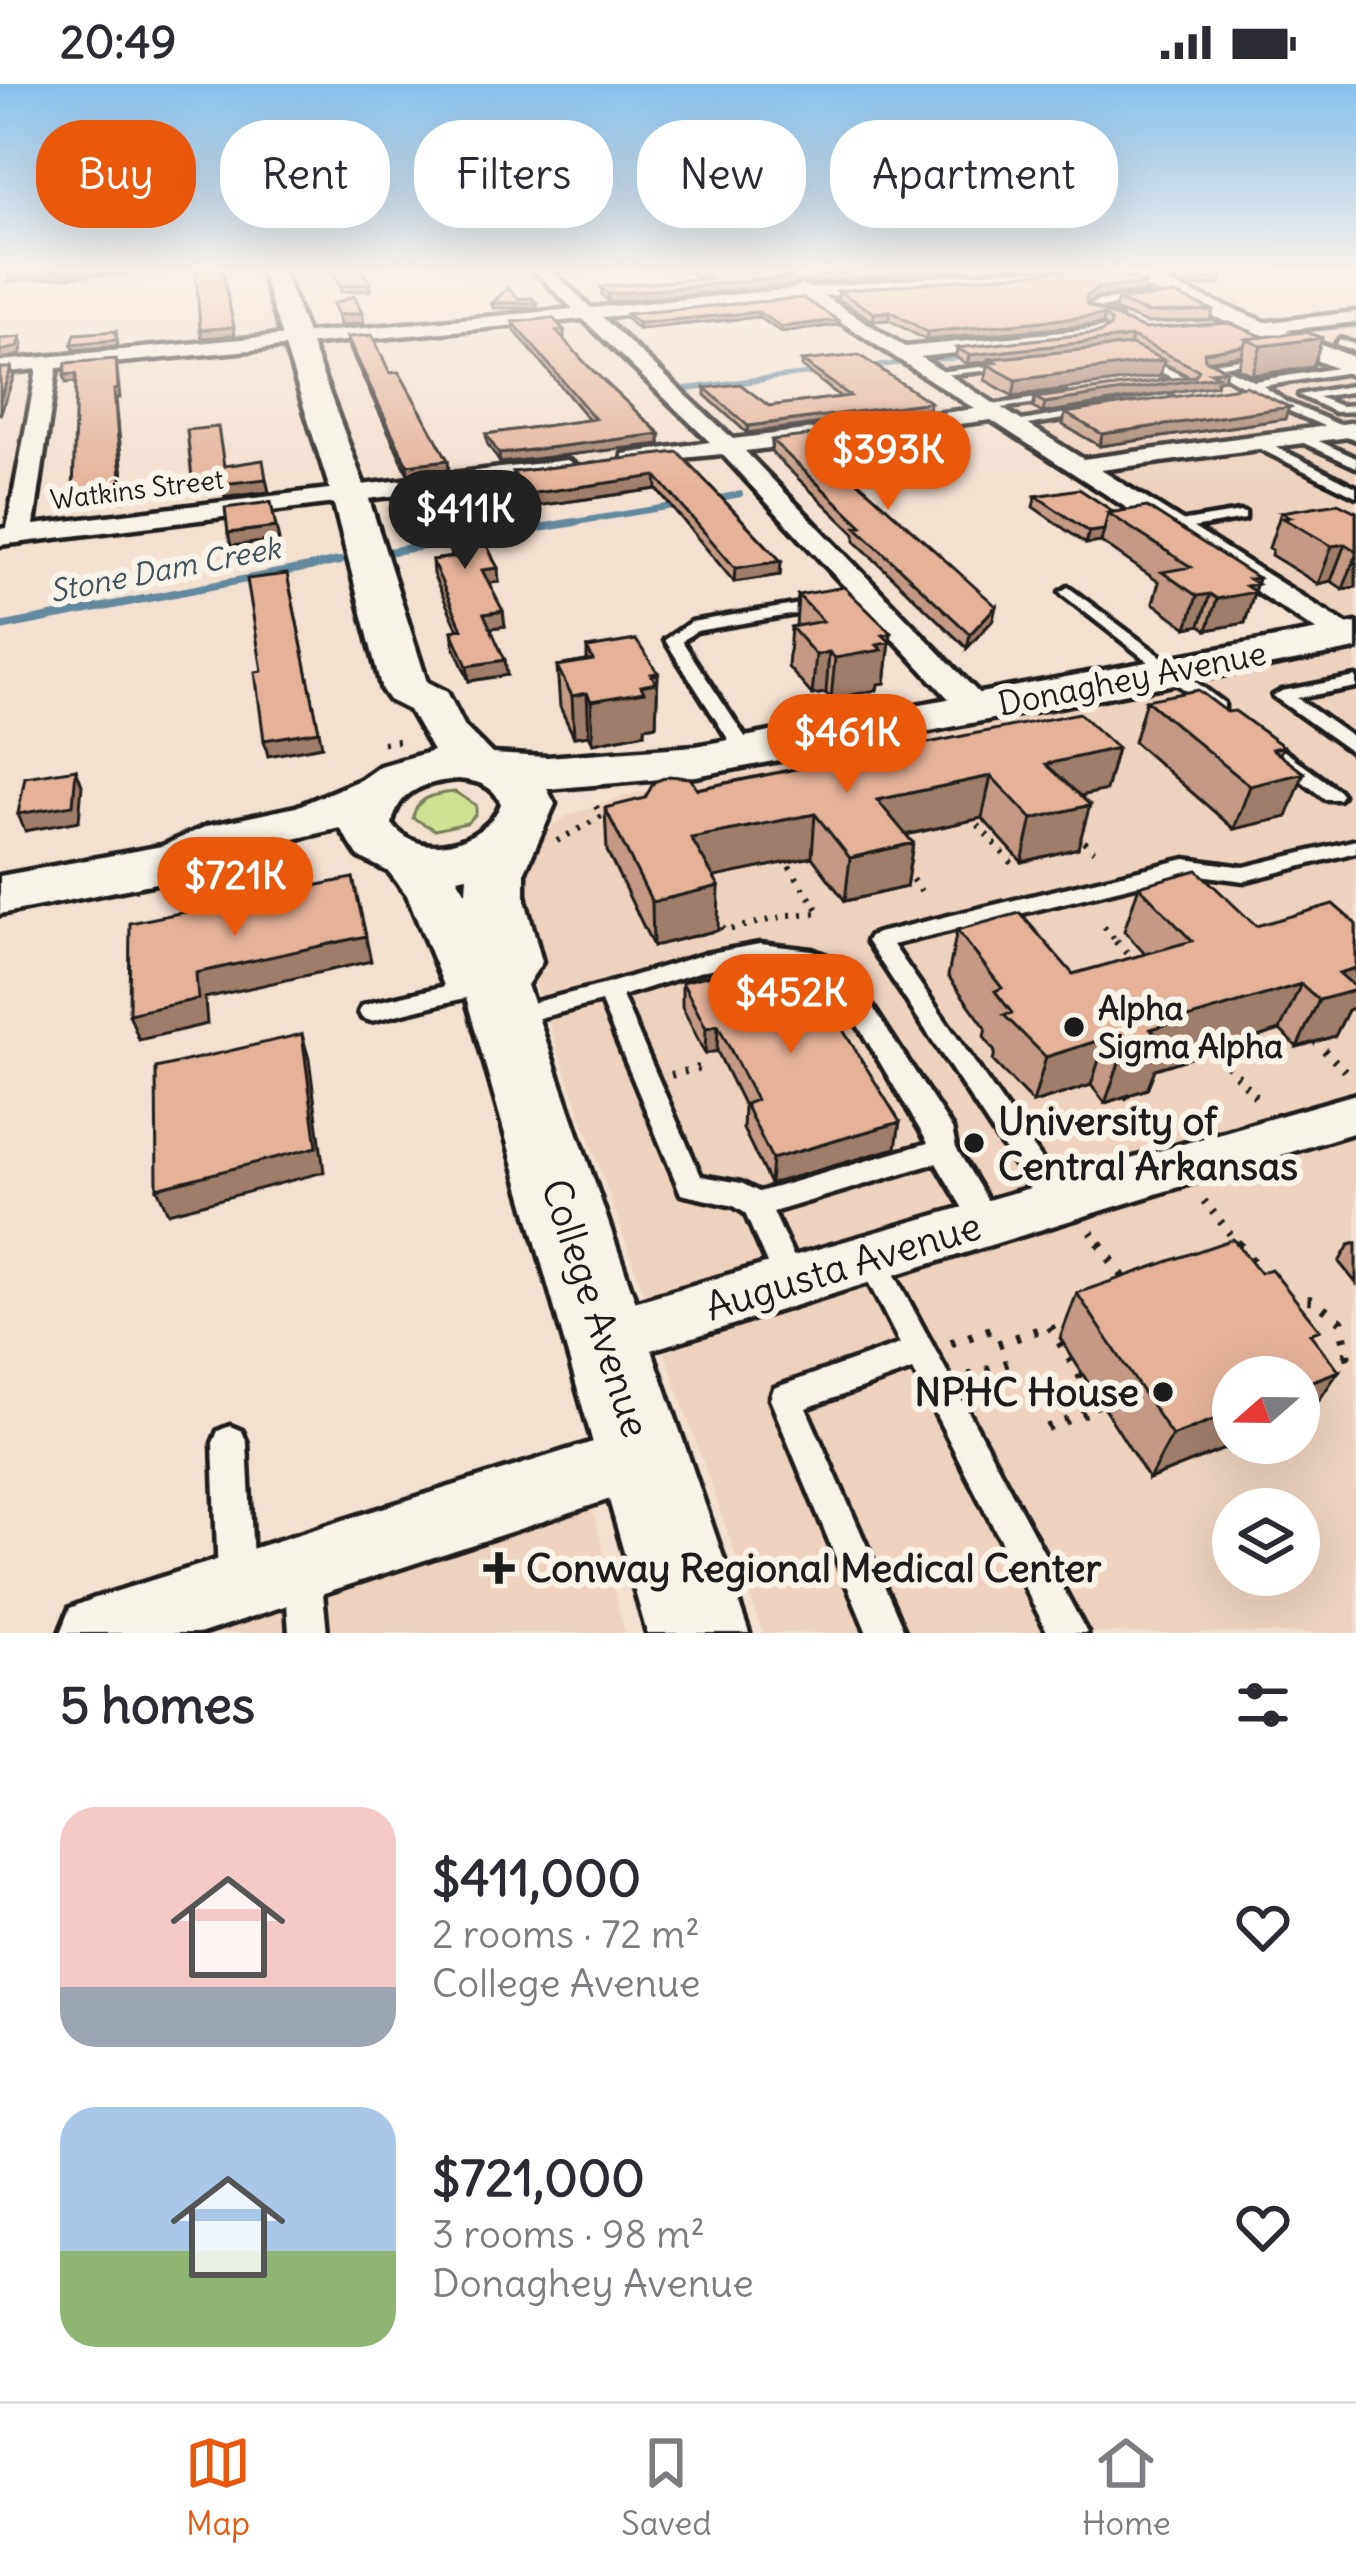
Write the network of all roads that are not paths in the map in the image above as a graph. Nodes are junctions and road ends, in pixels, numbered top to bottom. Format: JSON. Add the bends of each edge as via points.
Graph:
{"nodes":[{"id":1,"x":270,"y":342,"type":"edge"},
{"id":2,"x":295,"y":342,"type":"edge"},
{"id":3,"x":619,"y":342,"type":"edge"},
{"id":4,"x":885,"y":342,"type":"edge"},
{"id":5,"x":996,"y":342,"type":"edge"},
{"id":6,"x":1286,"y":342,"type":"edge"},
{"id":7,"x":900,"y":352,"type":"junction"},
{"id":8,"x":1130,"y":353,"type":"edge"},
{"id":9,"x":1272,"y":356,"type":"edge"},
{"id":10,"x":48,"y":363,"type":"junction"},
{"id":11,"x":1022,"y":364,"type":"edge"},
{"id":12,"x":0,"y":367,"type":"edge"},
{"id":13,"x":1356,"y":368,"type":"edge"},
{"id":14,"x":932,"y":373,"type":"junction"},
{"id":15,"x":1142,"y":387,"type":"edge"},
{"id":16,"x":1257,"y":387,"type":"junction"},
{"id":17,"x":1356,"y":388,"type":"edge"},
{"id":18,"x":1234,"y":390,"type":"edge"},
{"id":19,"x":1075,"y":395,"type":"edge"},
{"id":20,"x":1189,"y":396,"type":"edge"},
{"id":21,"x":997,"y":415,"type":"junction"},
{"id":22,"x":1353,"y":421,"type":"edge"},
{"id":23,"x":1299,"y":436,"type":"junction"},
{"id":24,"x":1256,"y":442,"type":"junction"},
{"id":25,"x":728,"y":447,"type":"junction"},
{"id":26,"x":1328,"y":450,"type":"junction"},
{"id":27,"x":1285,"y":457,"type":"junction"},
{"id":28,"x":1356,"y":463,"type":"edge"},
{"id":29,"x":1079,"y":466,"type":"junction"},
{"id":30,"x":349,"y":493,"type":"junction"},
{"id":31,"x":1356,"y":493,"type":"edge"},
{"id":32,"x":1240,"y":516,"type":"dead end"},
{"id":33,"x":1174,"y":526,"type":"junction"},
{"id":34,"x":9,"y":536,"type":"edge"},
{"id":35,"x":1068,"y":592,"type":"dead end"},
{"id":36,"x":868,"y":598,"type":"junction"},
{"id":37,"x":1353,"y":652,"type":"edge"},
{"id":38,"x":1170,"y":671,"type":"junction"},
{"id":39,"x":406,"y":690,"type":"junction"},
{"id":40,"x":976,"y":708,"type":"junction"},
{"id":41,"x":1229,"y":715,"type":"edge"},
{"id":42,"x":1246,"y":728,"type":"edge"},
{"id":43,"x":1356,"y":749,"type":"edge"},
{"id":44,"x":721,"y":757,"type":"junction"},
{"id":45,"x":486,"y":768,"type":"junction"},
{"id":46,"x":387,"y":786,"type":"junction"},
{"id":47,"x":1332,"y":795,"type":"dead end"},
{"id":48,"x":527,"y":837,"type":"junction"},
{"id":49,"x":1356,"y":847,"type":"edge"},
{"id":50,"x":398,"y":855,"type":"junction"},
{"id":51,"x":176,"y":861,"type":"junction"},
{"id":52,"x":0,"y":895,"type":"edge"},
{"id":53,"x":609,"y":992,"type":"junction"},
{"id":54,"x":499,"y":1000,"type":"junction"},
{"id":55,"x":371,"y":1012,"type":"dead end"},
{"id":56,"x":1355,"y":1096,"type":"edge"},
{"id":57,"x":942,"y":1150,"type":"junction"},
{"id":58,"x":756,"y":1204,"type":"junction"},
{"id":59,"x":1073,"y":1217,"type":"junction"},
{"id":60,"x":987,"y":1223,"type":"junction"},
{"id":61,"x":871,"y":1258,"type":"junction"},
{"id":62,"x":790,"y":1282,"type":"junction"},
{"id":63,"x":606,"y":1337,"type":"junction"},
{"id":64,"x":935,"y":1348,"type":"junction"},
{"id":65,"x":230,"y":1443,"type":"dead end"},
{"id":66,"x":644,"y":1457,"type":"junction"},
{"id":67,"x":302,"y":1567,"type":"junction"},
{"id":68,"x":236,"y":1586,"type":"junction"},
{"id":69,"x":95,"y":1633,"type":"edge"},
{"id":70,"x":308,"y":1633,"type":"edge"},
{"id":71,"x":698,"y":1633,"type":"edge"},
{"id":72,"x":886,"y":1633,"type":"edge"},
{"id":73,"x":1068,"y":1633,"type":"edge"}],
"edges":[{"from":1,"to":10,"type":"street"},
{"from":2,"to":30,"type":"street"},
{"from":3,"to":25,"type":"street"},
{"from":4,"to":7,"type":"street"},
{"from":5,"to":7,"type":"street"},
{"from":6,"to":13,"type":"street"},
{"from":7,"to":14,"type":"street"},
{"from":8,"to":15,"type":"lane","via":[[1187,381]]},
{"from":9,"to":16,"type":"lane","via":[[1210,364]]},
{"from":10,"to":12,"type":"street"},
{"from":10,"to":34,"type":"street"},
{"from":11,"to":14,"type":"lane"},
{"from":13,"to":16,"type":"lane"},
{"from":14,"to":21,"type":"street"},
{"from":16,"to":18,"type":"lane"},
{"from":16,"to":22,"type":"lane","via":[[1282,404]]},
{"from":17,"to":22,"type":"lane","via":[[1305,394]]},
{"from":19,"to":21,"type":"lane"},
{"from":20,"to":21,"type":"lane"},
{"from":21,"to":25,"type":"street","name":"Watkins Street"},
{"from":21,"to":29,"type":"street"},
{"from":22,"to":23,"type":"street"},
{"from":23,"to":24,"type":"street"},
{"from":23,"to":26,"type":"lane"},
{"from":24,"to":27,"type":"lane"},
{"from":24,"to":29,"type":"street"},
{"from":25,"to":30,"type":"street","name":"Watkins Street"},
{"from":25,"to":36,"type":"street"},
{"from":26,"to":27,"type":"lane"},
{"from":26,"to":28,"type":"lane"},
{"from":27,"to":31,"type":"lane"},
{"from":29,"to":33,"type":"street"},
{"from":30,"to":34,"type":"street","name":"Watkins Street"},
{"from":30,"to":39,"type":"street"},
{"from":32,"to":33,"type":"lane"},
{"from":33,"to":37,"type":"street"},
{"from":35,"to":38,"type":"lane"},
{"from":36,"to":40,"type":"street"},
{"from":36,"to":44,"type":"lane","via":[[680,631],[675,649]]},
{"from":37,"to":38,"type":"street","name":"Donaghey Avenue"},
{"from":37,"to":43,"type":"lane","via":[[1282,696]]},
{"from":38,"to":40,"type":"street","name":"Donaghey Avenue"},
{"from":38,"to":41,"type":"lane"},
{"from":39,"to":45,"type":"street","via":[[430,702],[443,733]]},
{"from":39,"to":46,"type":"street","via":[[394,708],[404,740]]},
{"from":40,"to":44,"type":"street","name":"Donaghey Avenue"},
{"from":42,"to":47,"type":"lane"},
{"from":44,"to":45,"type":"street","name":"Donaghey Avenue","via":[[548,776]]},
{"from":44,"to":48,"type":"street","name":"Donaghey Avenue","via":[[564,804]]},
{"from":45,"to":46,"type":"street","name":"Donaghey Avenue","via":[[426,768]]},
{"from":45,"to":48,"type":"street","via":[[526,794]]},
{"from":46,"to":50,"type":"street","name":"College Avenue","via":[[370,802],[365,824],[376,844]]},
{"from":46,"to":51,"type":"street","via":[[311,820],[227,838]]},
{"from":48,"to":50,"type":"street","name":"Donaghey Avenue","via":[[462,859]]},
{"from":48,"to":54,"type":"street","name":"College Avenue","via":[[496,861],[492,896],[510,962]]},
{"from":49,"to":59,"type":"lane","via":[[1244,874],[1185,866],[878,940]]},
{"from":50,"to":51,"type":"street","via":[[324,847],[233,864]]},
{"from":50,"to":54,"type":"street","name":"College Avenue","via":[[435,890],[466,973]]},
{"from":51,"to":52,"type":"street"},
{"from":53,"to":54,"type":"lane"},
{"from":53,"to":57,"type":"lane","via":[[777,949],[813,954],[836,969],[942,1137]]},
{"from":53,"to":58,"type":"lane","via":[[691,1186]]},
{"from":54,"to":55,"type":"lane"},
{"from":54,"to":63,"type":"street","name":"College Avenue"},
{"from":56,"to":59,"type":"street","name":"Augusta Avenue"},
{"from":57,"to":58,"type":"lane"},
{"from":57,"to":60,"type":"lane"},
{"from":58,"to":62,"type":"lane"},
{"from":59,"to":60,"type":"street","name":"Augusta Avenue"},
{"from":60,"to":61,"type":"street","name":"Augusta Avenue"},
{"from":61,"to":62,"type":"street","name":"Augusta Avenue"},
{"from":61,"to":64,"type":"lane"},
{"from":62,"to":63,"type":"street","name":"Augusta Avenue"},
{"from":63,"to":66,"type":"street","name":"College Avenue"},
{"from":64,"to":72,"type":"lane","via":[[786,1399]]},
{"from":64,"to":73,"type":"lane"},
{"from":65,"to":68,"type":"lane"},
{"from":66,"to":67,"type":"street"},
{"from":66,"to":71,"type":"street","name":"College Avenue"},
{"from":67,"to":68,"type":"street"},
{"from":67,"to":70,"type":"lane"},
{"from":68,"to":69,"type":"street"}]}
